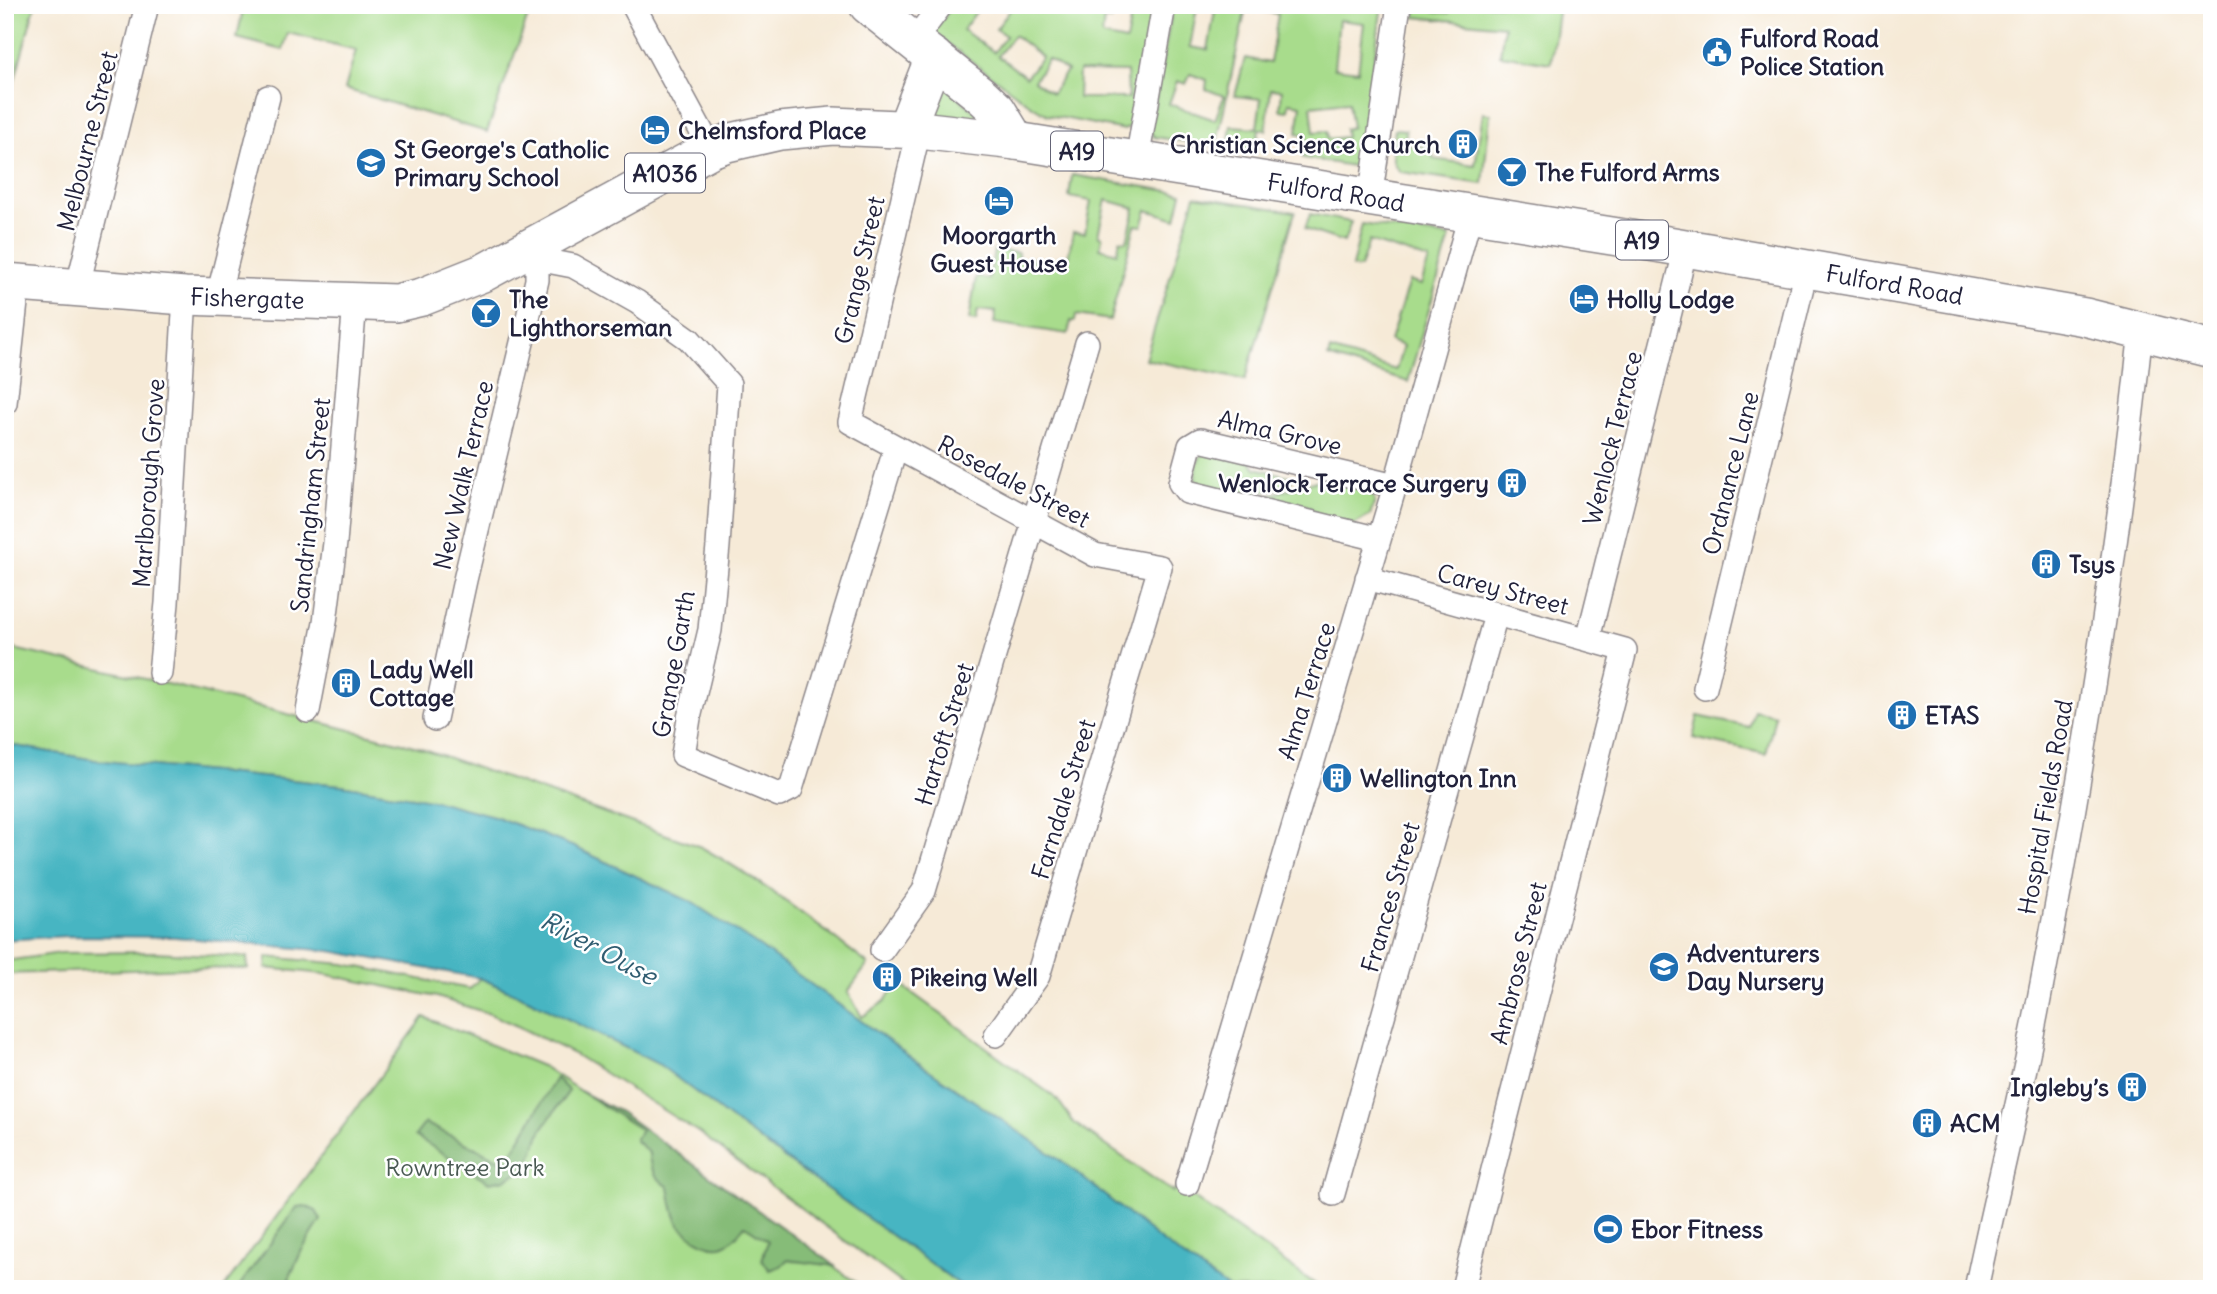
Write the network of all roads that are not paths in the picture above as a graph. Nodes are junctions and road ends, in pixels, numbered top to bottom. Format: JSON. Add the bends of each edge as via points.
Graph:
{"nodes":[{"id":1,"x":147,"y":5,"type":"edge"},
{"id":2,"x":633,"y":5,"type":"edge"},
{"id":3,"x":868,"y":5,"type":"edge"},
{"id":4,"x":942,"y":5,"type":"edge"},
{"id":5,"x":1164,"y":5,"type":"edge"},
{"id":6,"x":1399,"y":5,"type":"edge"},
{"id":7,"x":924,"y":49,"type":"junction"},
{"id":8,"x":268,"y":97,"type":"dead end"},
{"id":9,"x":913,"y":129,"type":"junction"},
{"id":10,"x":1016,"y":141,"type":"junction"},
{"id":11,"x":711,"y":149,"type":"junction"},
{"id":12,"x":1137,"y":160,"type":"junction"},
{"id":13,"x":1370,"y":198,"type":"junction"},
{"id":14,"x":1471,"y":212,"type":"junction"},
{"id":15,"x":1686,"y":248,"type":"junction"},
{"id":16,"x":537,"y":251,"type":"junction"},
{"id":17,"x":1806,"y":270,"type":"junction"},
{"id":18,"x":485,"y":272,"type":"joint"},
{"id":19,"x":10,"y":283,"type":"edge"},
{"id":20,"x":77,"y":289,"type":"junction"},
{"id":21,"x":201,"y":296,"type":"junction"},
{"id":22,"x":355,"y":302,"type":"junction"},
{"id":23,"x":2141,"y":330,"type":"junction"},
{"id":24,"x":1087,"y":344,"type":"dead end"},
{"id":25,"x":2212,"y":349,"type":"edge"},
{"id":26,"x":5,"y":403,"type":"edge"},
{"id":27,"x":850,"y":422,"type":"joint"},
{"id":28,"x":896,"y":447,"type":"junction"},
{"id":29,"x":1395,"y":486,"type":"junction"},
{"id":30,"x":1034,"y":523,"type":"junction"},
{"id":31,"x":1379,"y":539,"type":"junction"},
{"id":32,"x":1160,"y":568,"type":"joint"},
{"id":33,"x":1367,"y":578,"type":"junction"},
{"id":34,"x":1496,"y":615,"type":"junction"},
{"id":35,"x":1588,"y":639,"type":"junction"},
{"id":36,"x":1625,"y":650,"type":"joint"},
{"id":37,"x":160,"y":673,"type":"dead end"},
{"id":38,"x":1705,"y":688,"type":"dead end"},
{"id":39,"x":308,"y":711,"type":"dead end"},
{"id":40,"x":435,"y":719,"type":"dead end"},
{"id":41,"x":882,"y":950,"type":"dead end"},
{"id":42,"x":996,"y":1035,"type":"dead end"},
{"id":43,"x":1187,"y":1184,"type":"dead end"},
{"id":44,"x":1333,"y":1194,"type":"dead end"},
{"id":45,"x":1461,"y":1289,"type":"edge"},
{"id":46,"x":1976,"y":1289,"type":"edge"}],
"edges":[{"from":1,"to":20,"type":"street","name":"Melbourne Street"},
{"from":2,"to":11,"type":"street"},
{"from":3,"to":7,"type":"main road","number":"A19"},
{"from":4,"to":7,"type":"street"},
{"from":5,"to":12,"type":"street"},
{"from":6,"to":13,"type":"street"},
{"from":7,"to":9,"type":"main road"},
{"from":7,"to":10,"type":"main road","number":"A19","via":[[997,110]]},
{"from":8,"to":21,"type":"street","name":"Marlborough Grove"},
{"from":9,"to":10,"type":"main road","name":"Fulford Road","number":"A1036"},
{"from":9,"to":11,"type":"main road","name":"Fulford Road","number":"A1036","via":[[833,126],[780,131]]},
{"from":9,"to":27,"type":"street","name":"Grange Street"},
{"from":10,"to":12,"type":"main road","name":"Fulford Road","number":"A19"},
{"from":11,"to":16,"type":"main road","name":"Fulford Road","number":"A1036"},
{"from":12,"to":13,"type":"main road","name":"Fulford Road","number":"A19"},
{"from":13,"to":14,"type":"main road","name":"Fulford Road","number":"A19"},
{"from":14,"to":15,"type":"main road","name":"Fulford Road","number":"A19"},
{"from":14,"to":29,"type":"street","name":"Alma Terrace"},
{"from":15,"to":17,"type":"main road","name":"Fulford Road","number":"A19"},
{"from":15,"to":35,"type":"street","name":"Wenlock Terrace"},
{"from":16,"to":18,"type":"main road","name":"Fulford Road","number":"A1036"},
{"from":16,"to":28,"type":"street","name":"Grange Garth","via":[[637,302],[689,339],[729,384],[710,630],[683,755],[779,795],[791,789]]},
{"from":16,"to":40,"type":"street","name":"New Walk Terrace","via":[[537,280]]},
{"from":17,"to":23,"type":"main road","name":"Fulford Road","number":"A19"},
{"from":17,"to":38,"type":"street","name":"Ordnance Lane"},
{"from":18,"to":22,"type":"main road","name":"Fishergate","number":"A1036","via":[[422,298]]},
{"from":19,"to":20,"type":"main road","name":"Fishergate","number":"A1036"},
{"from":19,"to":26,"type":"street"},
{"from":20,"to":21,"type":"main road","name":"Fishergate","number":"A1036"},
{"from":21,"to":22,"type":"main road","name":"Fishergate","number":"A1036"},
{"from":21,"to":37,"type":"street","name":"Marlborough Grove"},
{"from":22,"to":39,"type":"street","name":"Sandringham Street","via":[[335,543]]},
{"from":23,"to":25,"type":"main road","name":"Fulford Road","number":"A19"},
{"from":23,"to":46,"type":"street","name":"Hospital Fields Road","via":[[2099,648],[2065,853]]},
{"from":24,"to":30,"type":"street","name":"Hartoft Street"},
{"from":27,"to":28,"type":"street","name":"Rosedale Street"},
{"from":28,"to":30,"type":"street","name":"Rosedale Street"},
{"from":29,"to":31,"type":"street","name":"Alma Terrace"},
{"from":29,"to":31,"type":"street","name":"Alma Grove","via":[[1200,440],[1190,446],[1180,483],[1187,492]]},
{"from":30,"to":32,"type":"street","name":"Rosedale Street","via":[[1095,555]]},
{"from":30,"to":41,"type":"street","name":"Hartoft Street","via":[[925,891]]},
{"from":31,"to":33,"type":"street","name":"Alma Terrace"},
{"from":32,"to":42,"type":"street","name":"Farndale Street","via":[[1038,976]]},
{"from":33,"to":34,"type":"street","name":"Carey Street"},
{"from":33,"to":43,"type":"street","name":"Alma Terrace"},
{"from":34,"to":35,"type":"street","name":"Carey Street"},
{"from":34,"to":44,"type":"street","name":"Frances Street"},
{"from":35,"to":36,"type":"street","name":"Carey Street"},
{"from":36,"to":45,"type":"street","name":"Ambrose Street"}]}
